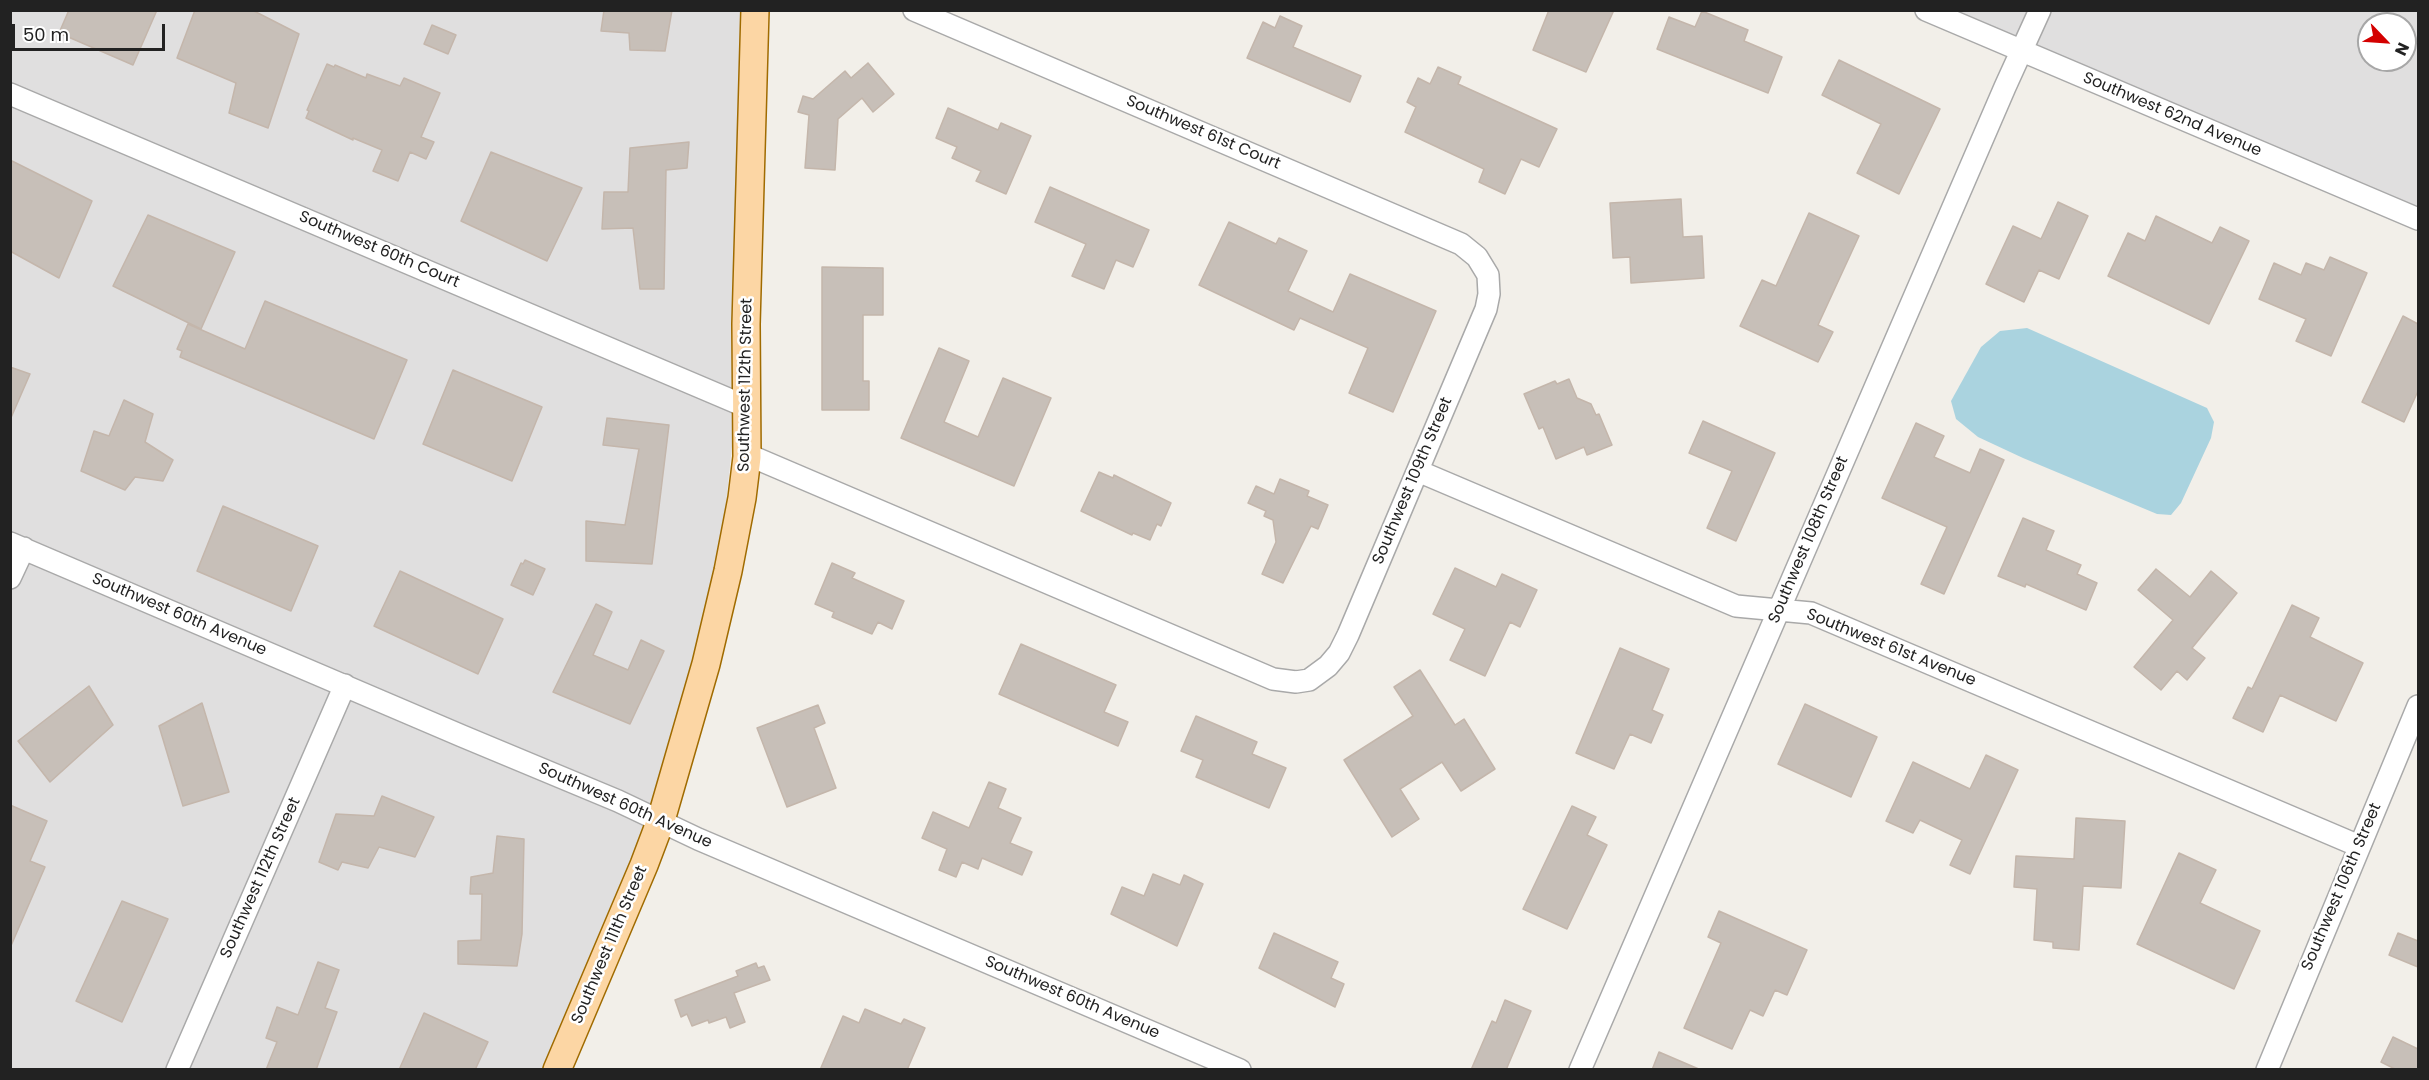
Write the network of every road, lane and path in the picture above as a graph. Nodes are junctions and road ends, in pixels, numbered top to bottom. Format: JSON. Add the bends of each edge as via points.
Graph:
{"nodes":[{"id":1,"x":755,"y":10,"type":"edge"},
{"id":2,"x":914,"y":10,"type":"edge"},
{"id":3,"x":1926,"y":10,"type":"edge"},
{"id":4,"x":2040,"y":10,"type":"edge"},
{"id":5,"x":2022,"y":52,"type":"junction"},
{"id":6,"x":10,"y":94,"type":"edge"},
{"id":7,"x":2418,"y":219,"type":"edge"},
{"id":8,"x":1485,"y":268,"type":"joint"},
{"id":9,"x":747,"y":407,"type":"junction"},
{"id":10,"x":746,"y":454,"type":"junction"},
{"id":11,"x":1418,"y":471,"type":"junction"},
{"id":12,"x":17,"y":545,"type":"edge"},
{"id":13,"x":10,"y":578,"type":"edge"},
{"id":14,"x":1779,"y":610,"type":"junction"},
{"id":15,"x":345,"y":685,"type":"junction"},
{"id":16,"x":2418,"y":706,"type":"edge"},
{"id":17,"x":661,"y":820,"type":"junction"},
{"id":18,"x":2359,"y":846,"type":"junction"},
{"id":19,"x":177,"y":1070,"type":"edge"},
{"id":20,"x":557,"y":1070,"type":"edge"},
{"id":21,"x":1240,"y":1070,"type":"edge"},
{"id":22,"x":1580,"y":1070,"type":"edge"},
{"id":23,"x":2266,"y":1070,"type":"edge"}],
"edges":[{"from":1,"to":9,"type":"main road","name":"Southwest 112th Street"},
{"from":2,"to":8,"type":"street","name":"Southwest 61st Court","via":[[1461,244]]},
{"from":3,"to":5,"type":"street","name":"Southwest 62nd Avenue"},
{"from":4,"to":5,"type":"street","name":"Southwest 108th Street"},
{"from":5,"to":7,"type":"street","name":"Southwest 62nd Avenue"},
{"from":5,"to":14,"type":"street","name":"Southwest 108th Street"},
{"from":6,"to":9,"type":"street","name":"Southwest 60th Court"},
{"from":8,"to":11,"type":"street","name":"Southwest 109th Street","via":[[1489,285],[1486,309]]},
{"from":9,"to":10,"type":"main road","name":"Southwest 112th Street"},
{"from":10,"to":11,"type":"street","name":"Southwest 109th Street","via":[[1273,679],[1296,682],[1309,680],[1339,653]]},
{"from":10,"to":17,"type":"main road","name":"Southwest 112th Street","via":[[742,498],[717,618]]},
{"from":11,"to":14,"type":"street","name":"Southwest 61st Avenue","via":[[1736,606]]},
{"from":12,"to":13,"type":"street"},
{"from":12,"to":15,"type":"street","name":"Southwest 60th Avenue"},
{"from":14,"to":18,"type":"street","name":"Southwest 61st Avenue","via":[[1811,613]]},
{"from":14,"to":22,"type":"street","name":"Southwest 108th Street"},
{"from":15,"to":17,"type":"street","name":"Southwest 60th Avenue"},
{"from":15,"to":19,"type":"street","name":"Southwest 112th Street"},
{"from":16,"to":18,"type":"street","name":"Southwest 106th Street"},
{"from":17,"to":20,"type":"main road","name":"Southwest 111th Street"},
{"from":17,"to":21,"type":"street","name":"Southwest 60th Avenue"},
{"from":18,"to":23,"type":"street","name":"Southwest 106th Street"}]}
